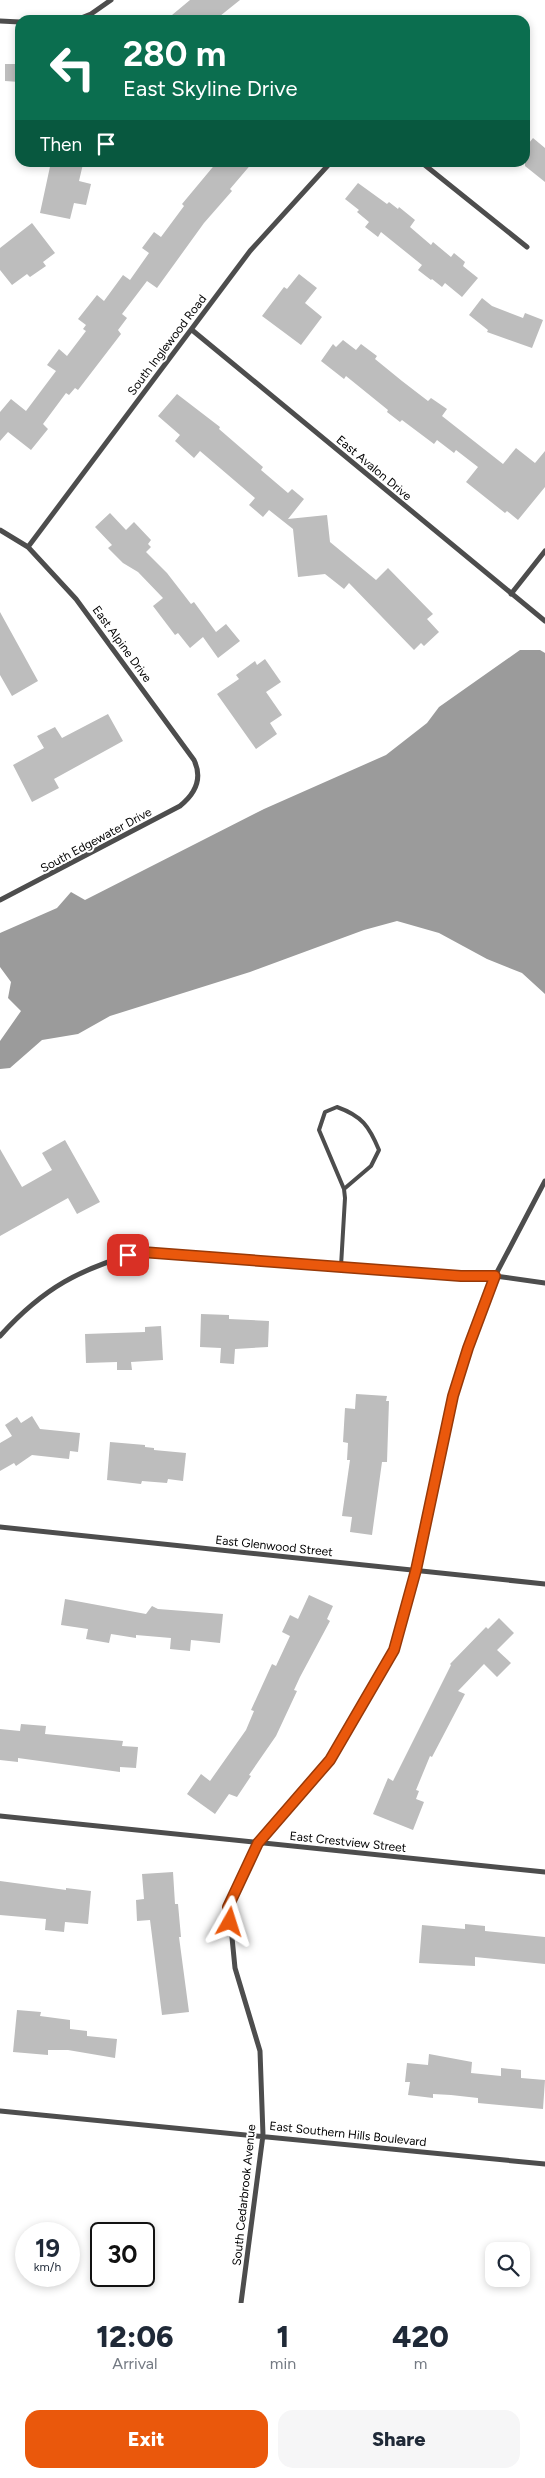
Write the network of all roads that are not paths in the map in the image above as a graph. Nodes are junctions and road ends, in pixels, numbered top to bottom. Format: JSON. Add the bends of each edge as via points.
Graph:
{"nodes":[{"id":1,"x":111,"y":0,"type":"edge"},
{"id":2,"x":88,"y":15,"type":"edge"},
{"id":3,"x":0,"y":21,"type":"edge"},
{"id":4,"x":15,"y":22,"type":"edge"},
{"id":5,"x":326,"y":167,"type":"edge"},
{"id":6,"x":427,"y":167,"type":"edge"},
{"id":7,"x":527,"y":247,"type":"dead end"},
{"id":8,"x":192,"y":330,"type":"junction"},
{"id":9,"x":0,"y":530,"type":"edge"},
{"id":10,"x":28,"y":547,"type":"junction"},
{"id":11,"x":545,"y":551,"type":"edge"},
{"id":12,"x":511,"y":594,"type":"junction"},
{"id":13,"x":545,"y":621,"type":"edge"},
{"id":14,"x":195,"y":790,"type":"joint"},
{"id":15,"x":0,"y":900,"type":"edge"},
{"id":16,"x":545,"y":1181,"type":"edge"},
{"id":17,"x":344,"y":1190,"type":"junction"},
{"id":18,"x":341,"y":1266,"type":"junction"},
{"id":19,"x":495,"y":1276,"type":"junction"},
{"id":20,"x":545,"y":1283,"type":"edge"},
{"id":21,"x":0,"y":1336,"type":"edge"},
{"id":22,"x":0,"y":1527,"type":"edge"},
{"id":23,"x":416,"y":1570,"type":"junction"},
{"id":24,"x":545,"y":1584,"type":"edge"},
{"id":25,"x":0,"y":1816,"type":"edge"},
{"id":26,"x":258,"y":1843,"type":"junction"},
{"id":27,"x":545,"y":1872,"type":"edge"},
{"id":28,"x":0,"y":2111,"type":"edge"},
{"id":29,"x":263,"y":2135,"type":"junction"},
{"id":30,"x":545,"y":2164,"type":"edge"},
{"id":31,"x":241,"y":2303,"type":"edge"}],
"edges":[{"from":1,"to":2,"type":"street"},
{"from":3,"to":4,"type":"street"},
{"from":5,"to":8,"type":"street","name":"South Inglewood Road","via":[[250,251]]},
{"from":6,"to":7,"type":"street"},
{"from":8,"to":10,"type":"street","name":"South Inglewood Road"},
{"from":8,"to":12,"type":"street","name":"East Avalon Drive"},
{"from":9,"to":10,"type":"street","name":"East Alpine Drive"},
{"from":10,"to":14,"type":"street","name":"East Alpine Drive","via":[[76,599],[194,760],[198,774]]},
{"from":11,"to":12,"type":"street"},
{"from":12,"to":13,"type":"street","name":"East Avalon Drive"},
{"from":14,"to":15,"type":"street","name":"South Edgewater Drive","via":[[174,810]]},
{"from":16,"to":19,"type":"street","name":"South Cedarbrook Avenue"},
{"from":17,"to":17,"type":"lane","via":[[320,1130],[324,1112],[337,1106],[370,1128],[380,1150],[371,1166]]},
{"from":17,"to":18,"type":"lane"},
{"from":18,"to":19,"type":"street"},
{"from":18,"to":21,"type":"street","via":[[142,1252],[101,1263],[52,1288]]},
{"from":19,"to":20,"type":"street"},
{"from":19,"to":23,"type":"street","name":"South Cedarbrook Avenue","via":[[453,1396]]},
{"from":22,"to":23,"type":"street","name":"East Glenwood Street"},
{"from":23,"to":24,"type":"street","name":"East Glenwood Street"},
{"from":23,"to":26,"type":"street","name":"South Cedarbrook Avenue","via":[[390,1658],[330,1760]]},
{"from":25,"to":26,"type":"street","name":"East Crestview Street"},
{"from":26,"to":27,"type":"street","name":"East Crestview Street"},
{"from":26,"to":29,"type":"street","name":"South Cedarbrook Avenue","via":[[228,1907],[236,1968],[260,2051]]},
{"from":28,"to":29,"type":"street","name":"East Southern Hills Boulevard"},
{"from":29,"to":30,"type":"street","name":"East Southern Hills Boulevard"},
{"from":29,"to":31,"type":"street","name":"South Cedarbrook Avenue"}]}
